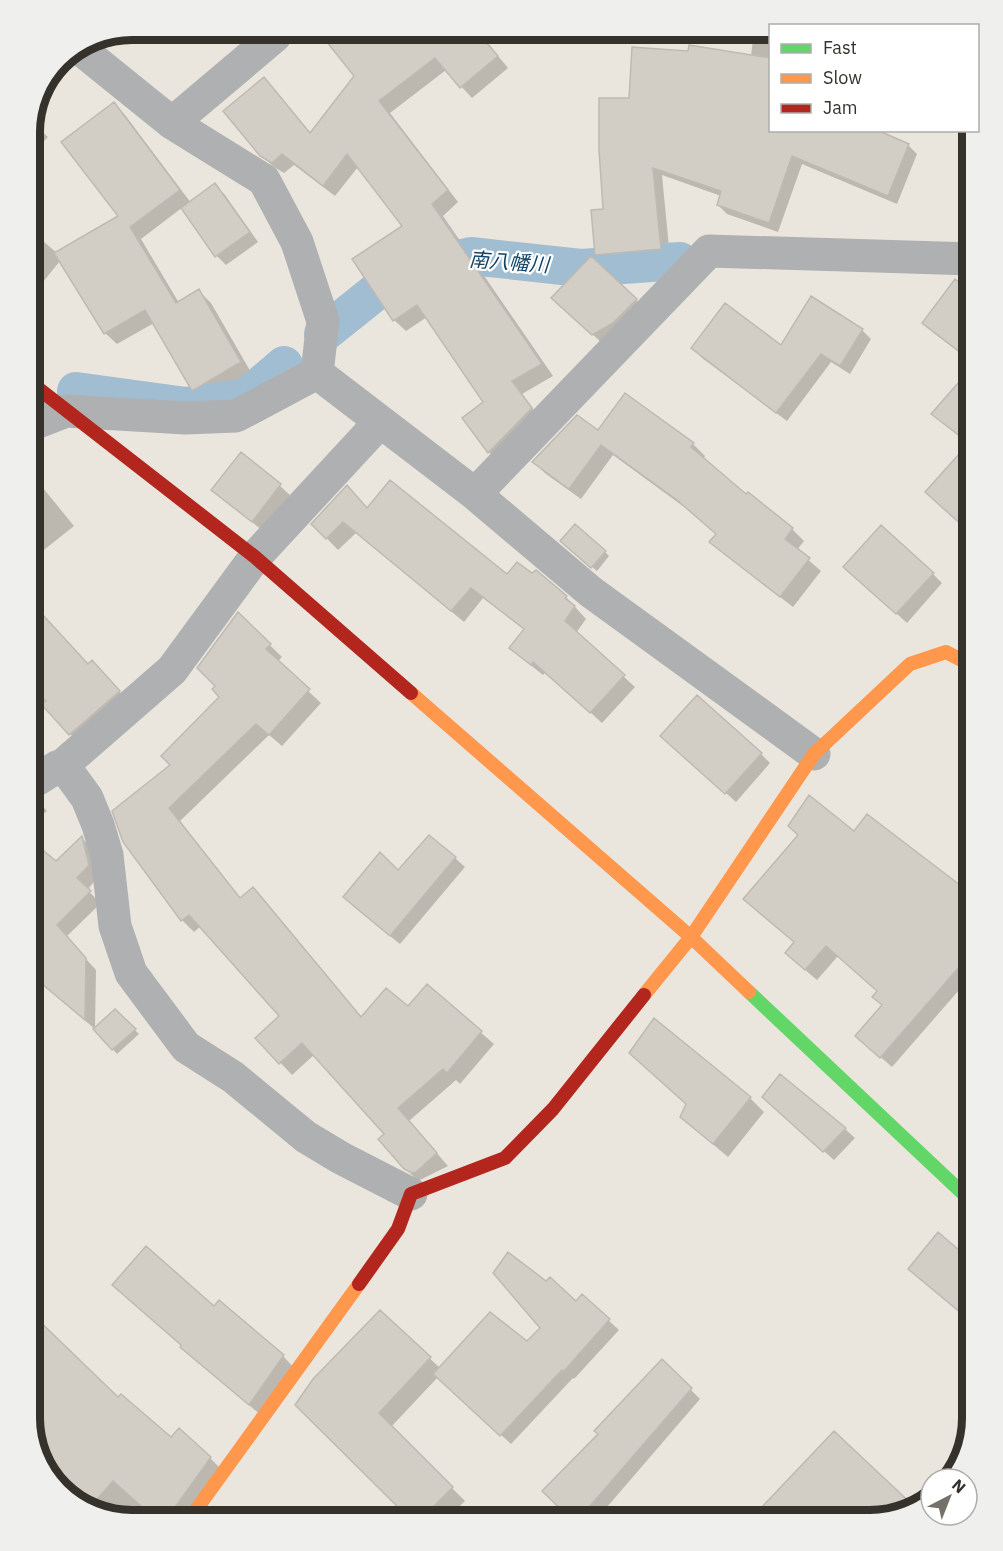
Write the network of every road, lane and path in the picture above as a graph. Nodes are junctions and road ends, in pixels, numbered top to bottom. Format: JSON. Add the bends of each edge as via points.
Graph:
{"nodes":[{"id":1,"x":270,"y":40,"type":"edge"},
{"id":2,"x":86,"y":54,"type":"edge"},
{"id":3,"x":172,"y":123,"type":"junction"},
{"id":4,"x":962,"y":259,"type":"edge"},
{"id":5,"x":317,"y":374,"type":"junction"},
{"id":6,"x":41,"y":391,"type":"edge"},
{"id":7,"x":66,"y":411,"type":"junction"},
{"id":8,"x":41,"y":421,"type":"edge"},
{"id":9,"x":380,"y":422,"type":"junction"},
{"id":10,"x":475,"y":494,"type":"junction"},
{"id":11,"x":255,"y":557,"type":"junction"},
{"id":12,"x":962,"y":660,"type":"edge"},
{"id":13,"x":814,"y":754,"type":"junction"},
{"id":14,"x":63,"y":765,"type":"junction"},
{"id":15,"x":40,"y":777,"type":"edge"},
{"id":16,"x":691,"y":937,"type":"junction"},
{"id":17,"x":962,"y":1193,"type":"edge"},
{"id":18,"x":411,"y":1194,"type":"junction"},
{"id":19,"x":196,"y":1510,"type":"edge"}],
"edges":[{"from":1,"to":3,"type":"street"},
{"from":2,"to":3,"type":"street"},
{"from":3,"to":5,"type":"street","via":[[264,180],[297,242],[323,321]]},
{"from":4,"to":10,"type":"street","via":[[709,251]]},
{"from":5,"to":7,"type":"street","via":[[236,416],[186,418]]},
{"from":5,"to":9,"type":"street"},
{"from":6,"to":7,"type":"street"},
{"from":7,"to":8,"type":"street"},
{"from":7,"to":11,"type":"street"},
{"from":9,"to":10,"type":"street"},
{"from":9,"to":11,"type":"street"},
{"from":10,"to":13,"type":"street","via":[[591,592]]},
{"from":11,"to":14,"type":"street","via":[[172,670]]},
{"from":11,"to":16,"type":"street"},
{"from":12,"to":13,"type":"street","via":[[946,652],[910,664]]},
{"from":13,"to":16,"type":"street"},
{"from":14,"to":15,"type":"street"},
{"from":14,"to":18,"type":"street","via":[[87,798],[98,825],[107,855],[115,926],[131,973],[186,1047],[233,1077],[306,1137]]},
{"from":16,"to":17,"type":"street"},
{"from":16,"to":18,"type":"street","via":[[554,1109],[505,1158]]},
{"from":18,"to":19,"type":"street","via":[[398,1229]]}]}
